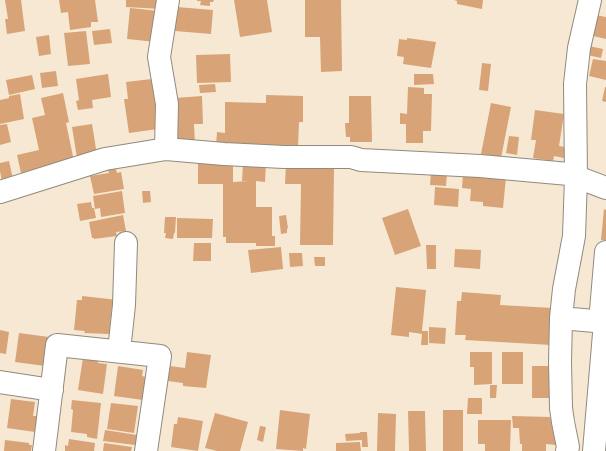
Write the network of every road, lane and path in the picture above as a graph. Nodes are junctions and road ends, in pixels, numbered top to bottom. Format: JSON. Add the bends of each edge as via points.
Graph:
{"nodes":[{"id":1,"x":168,"y":0,"type":"edge"},
{"id":2,"x":590,"y":0,"type":"edge"},
{"id":3,"x":166,"y":149,"type":"junction"},
{"id":4,"x":576,"y":178,"type":"junction"},
{"id":5,"x":606,"y":188,"type":"edge"},
{"id":6,"x":0,"y":192,"type":"edge"},
{"id":7,"x":126,"y":243,"type":"dead end"},
{"id":8,"x":606,"y":252,"type":"edge"},
{"id":9,"x":561,"y":318,"type":"junction"},
{"id":10,"x":604,"y":322,"type":"edge"},
{"id":11,"x":119,"y":351,"type":"junction"},
{"id":12,"x":0,"y":382,"type":"edge"},
{"id":13,"x":52,"y":390,"type":"junction"},
{"id":14,"x":44,"y":451,"type":"edge"},
{"id":15,"x":146,"y":451,"type":"edge"},
{"id":16,"x":567,"y":451,"type":"edge"},
{"id":17,"x":594,"y":451,"type":"edge"}],
"edges":[{"from":1,"to":3,"type":"street","via":[[159,57],[167,104]]},
{"from":2,"to":4,"type":"street","via":[[579,48],[575,84]]},
{"from":3,"to":4,"type":"street","via":[[284,157],[351,157],[360,160],[480,166],[569,174]]},
{"from":3,"to":6,"type":"street","via":[[105,159]]},
{"from":4,"to":5,"type":"street"},
{"from":4,"to":9,"type":"street","via":[[574,236]]},
{"from":7,"to":11,"type":"street","via":[[124,305]]},
{"from":8,"to":10,"type":"street"},
{"from":9,"to":10,"type":"street"},
{"from":9,"to":16,"type":"street","via":[[561,408]]},
{"from":10,"to":17,"type":"street"},
{"from":11,"to":13,"type":"street","via":[[57,345]]},
{"from":11,"to":15,"type":"street","via":[[160,356]]},
{"from":12,"to":13,"type":"street"},
{"from":13,"to":14,"type":"street"}]}
